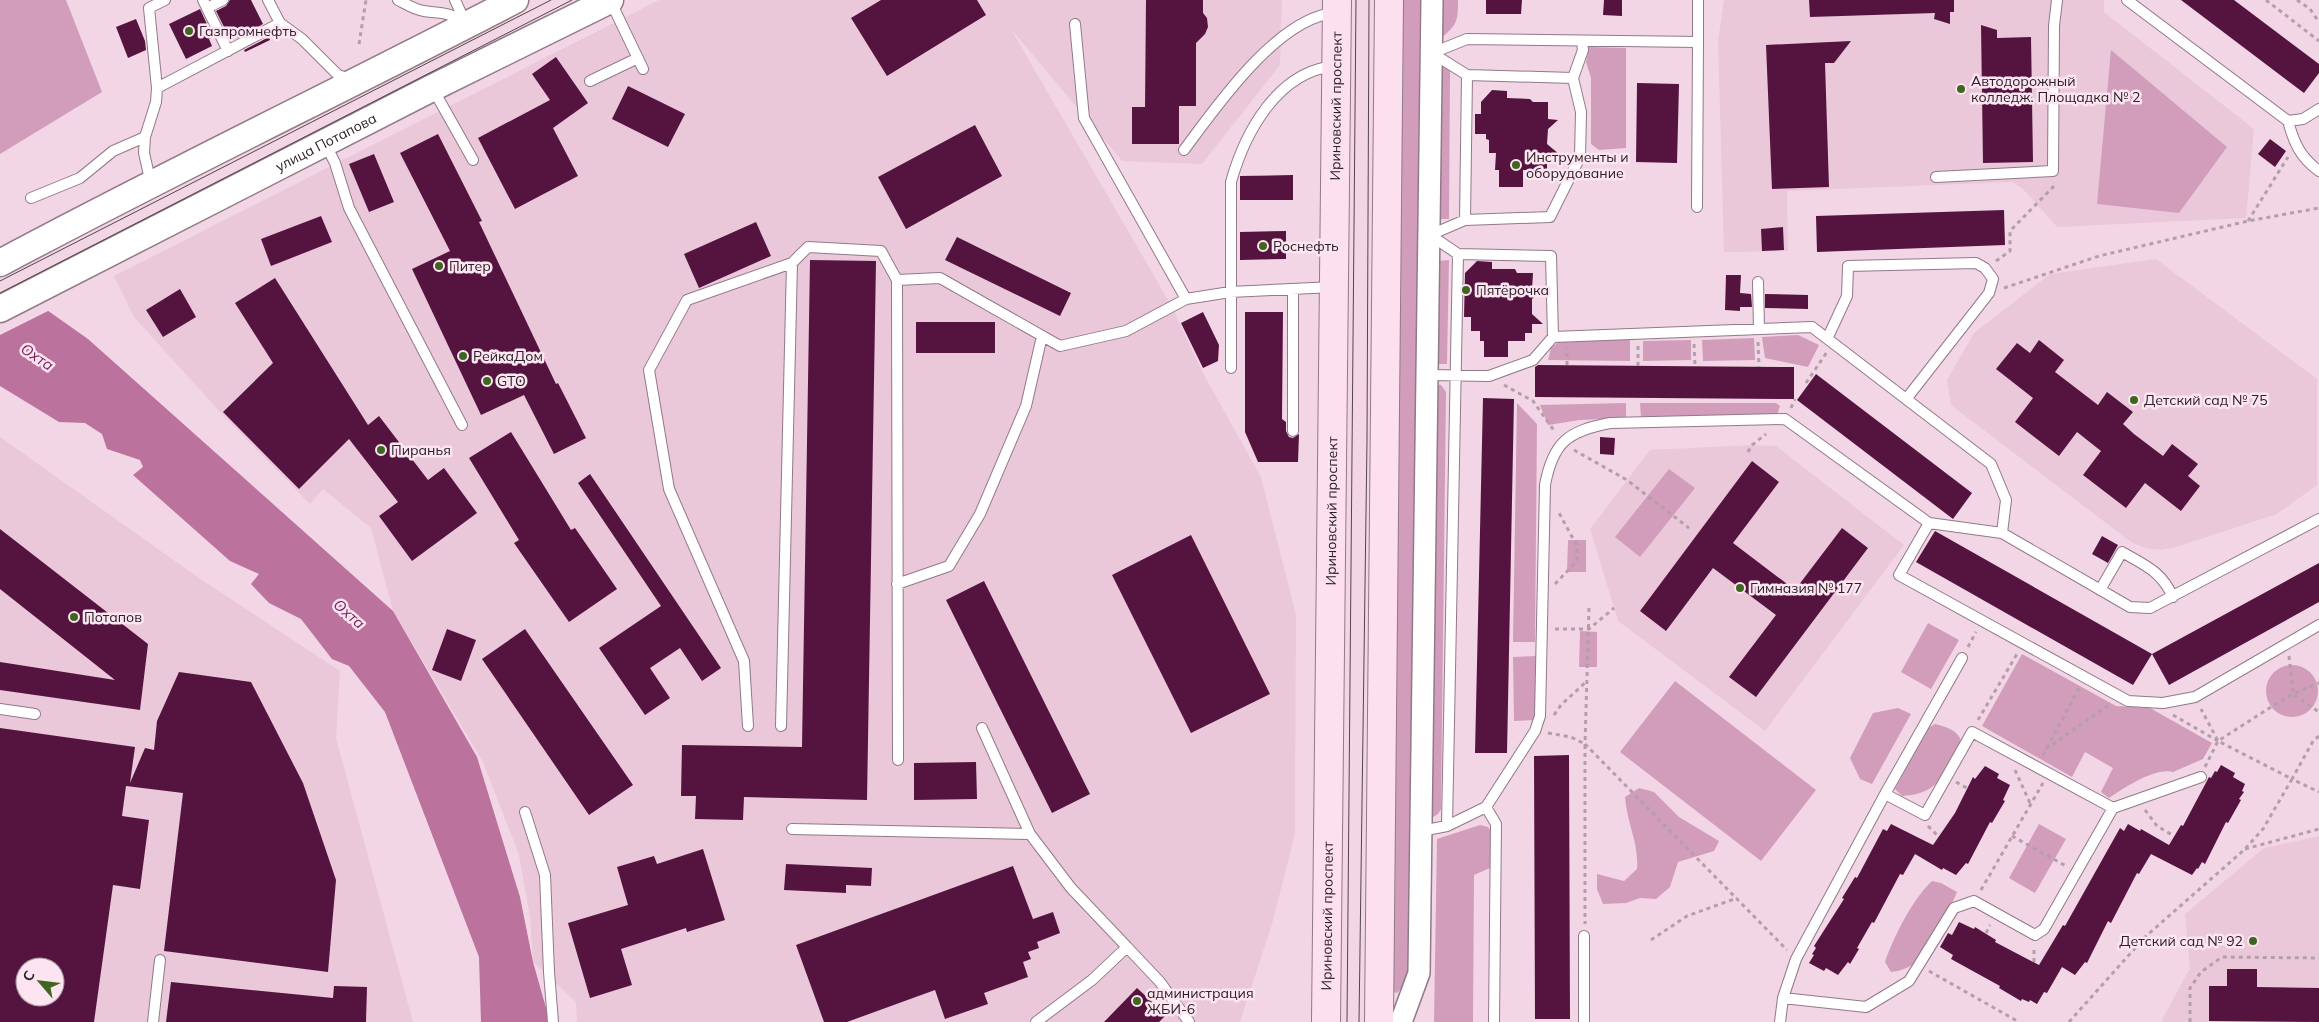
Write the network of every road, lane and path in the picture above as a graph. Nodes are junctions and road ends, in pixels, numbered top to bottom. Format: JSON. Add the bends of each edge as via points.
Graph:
{"nodes":[{"id":1,"x":165,"y":0,"type":"edge"},
{"id":2,"x":223,"y":0,"type":"edge"},
{"id":3,"x":268,"y":0,"type":"edge"},
{"id":4,"x":366,"y":0,"type":"edge"},
{"id":5,"x":398,"y":0,"type":"edge"},
{"id":6,"x":454,"y":0,"type":"edge"},
{"id":7,"x":515,"y":0,"type":"edge"},
{"id":8,"x":610,"y":0,"type":"edge"},
{"id":9,"x":1389,"y":0,"type":"edge"},
{"id":10,"x":1432,"y":0,"type":"edge"},
{"id":11,"x":1698,"y":0,"type":"edge"},
{"id":12,"x":2056,"y":0,"type":"edge"},
{"id":13,"x":2127,"y":0,"type":"edge"},
{"id":14,"x":2266,"y":0,"type":"edge"},
{"id":15,"x":2297,"y":0,"type":"edge"},
{"id":16,"x":205,"y":4,"type":"edge"},
{"id":17,"x":1337,"y":6,"type":"edge"},
{"id":18,"x":2319,"y":22,"type":"edge"},
{"id":19,"x":280,"y":24,"type":"junction"},
{"id":20,"x":1075,"y":24,"type":"dead end"},
{"id":21,"x":466,"y":25,"type":"junction"},
{"id":22,"x":2319,"y":41,"type":"edge"},
{"id":23,"x":1582,"y":42,"type":"junction"},
{"id":24,"x":1698,"y":42,"type":"junction"},
{"id":25,"x":359,"y":44,"type":"dead end"},
{"id":26,"x":228,"y":51,"type":"junction"},
{"id":27,"x":1432,"y":53,"type":"junction"},
{"id":28,"x":638,"y":58,"type":"junction"},
{"id":29,"x":1336,"y":66,"type":"junction"},
{"id":30,"x":643,"y":68,"type":"dead end"},
{"id":31,"x":1467,"y":75,"type":"junction"},
{"id":32,"x":1574,"y":78,"type":"junction"},
{"id":33,"x":358,"y":82,"type":"junction"},
{"id":34,"x":590,"y":82,"type":"dead end"},
{"id":35,"x":157,"y":88,"type":"junction"},
{"id":36,"x":432,"y":88,"type":"junction"},
{"id":37,"x":2319,"y":110,"type":"edge"},
{"id":38,"x":2288,"y":121,"type":"junction"},
{"id":39,"x":145,"y":137,"type":"junction"},
{"id":40,"x":325,"y":143,"type":"junction"},
{"id":41,"x":2295,"y":146,"type":"junction"},
{"id":42,"x":1184,"y":150,"type":"dead end"},
{"id":43,"x":473,"y":160,"type":"dead end"},
{"id":44,"x":2319,"y":170,"type":"edge"},
{"id":45,"x":2053,"y":171,"type":"junction"},
{"id":46,"x":1936,"y":177,"type":"dead end"},
{"id":47,"x":151,"y":184,"type":"junction"},
{"id":48,"x":31,"y":198,"type":"dead end"},
{"id":49,"x":1697,"y":207,"type":"dead end"},
{"id":50,"x":2319,"y":208,"type":"edge"},
{"id":51,"x":1465,"y":220,"type":"junction"},
{"id":52,"x":2248,"y":221,"type":"junction"},
{"id":53,"x":1430,"y":235,"type":"junction"},
{"id":54,"x":1458,"y":254,"type":"junction"},
{"id":55,"x":3,"y":262,"type":"edge"},
{"id":56,"x":792,"y":263,"type":"junction"},
{"id":57,"x":1985,"y":268,"type":"junction"},
{"id":58,"x":897,"y":280,"type":"junction"},
{"id":59,"x":1758,"y":282,"type":"dead end"},
{"id":60,"x":1335,"y":287,"type":"junction"},
{"id":61,"x":1293,"y":289,"type":"junction"},
{"id":62,"x":1230,"y":292,"type":"junction"},
{"id":63,"x":1989,"y":293,"type":"junction"},
{"id":64,"x":1186,"y":299,"type":"junction"},
{"id":65,"x":0,"y":309,"type":"edge"},
{"id":66,"x":1759,"y":329,"type":"junction"},
{"id":67,"x":1694,"y":332,"type":"junction"},
{"id":68,"x":1637,"y":334,"type":"junction"},
{"id":69,"x":1042,"y":336,"type":"junction"},
{"id":70,"x":1553,"y":337,"type":"junction"},
{"id":71,"x":1831,"y":339,"type":"junction"},
{"id":72,"x":1638,"y":366,"type":"dead end"},
{"id":73,"x":1695,"y":366,"type":"dead end"},
{"id":74,"x":1759,"y":367,"type":"dead end"},
{"id":75,"x":1230,"y":368,"type":"dead end"},
{"id":76,"x":1456,"y":375,"type":"junction"},
{"id":77,"x":1428,"y":376,"type":"junction"},
{"id":78,"x":1489,"y":376,"type":"junction"},
{"id":79,"x":1806,"y":383,"type":"dead end"},
{"id":80,"x":1907,"y":398,"type":"junction"},
{"id":81,"x":462,"y":424,"type":"dead end"},
{"id":82,"x":1293,"y":432,"type":"dead end"},
{"id":83,"x":1562,"y":442,"type":"junction"},
{"id":84,"x":1752,"y":445,"type":"dead end"},
{"id":85,"x":1748,"y":452,"type":"dead end"},
{"id":86,"x":1545,"y":485,"type":"junction"},
{"id":87,"x":2319,"y":519,"type":"edge"},
{"id":88,"x":1929,"y":523,"type":"junction"},
{"id":89,"x":1689,"y":528,"type":"dead end"},
{"id":90,"x":2002,"y":533,"type":"junction"},
{"id":91,"x":897,"y":584,"type":"junction"},
{"id":92,"x":2100,"y":590,"type":"junction"},
{"id":93,"x":1542,"y":596,"type":"junction"},
{"id":94,"x":2173,"y":597,"type":"junction"},
{"id":95,"x":1589,"y":608,"type":"dead end"},
{"id":96,"x":1614,"y":608,"type":"dead end"},
{"id":97,"x":1982,"y":622,"type":"junction"},
{"id":98,"x":2319,"y":625,"type":"edge"},
{"id":99,"x":1542,"y":629,"type":"junction"},
{"id":100,"x":1589,"y":629,"type":"junction"},
{"id":101,"x":2288,"y":642,"type":"junction"},
{"id":102,"x":2022,"y":644,"type":"junction"},
{"id":103,"x":1962,"y":658,"type":"joint"},
{"id":104,"x":2085,"y":678,"type":"junction"},
{"id":105,"x":1587,"y":681,"type":"junction"},
{"id":106,"x":2319,"y":683,"type":"edge"},
{"id":107,"x":2293,"y":694,"type":"junction"},
{"id":108,"x":2121,"y":697,"type":"junction"},
{"id":109,"x":2195,"y":697,"type":"junction"},
{"id":110,"x":2151,"y":702,"type":"junction"},
{"id":111,"x":0,"y":709,"type":"edge"},
{"id":112,"x":2319,"y":712,"type":"edge"},
{"id":113,"x":36,"y":714,"type":"dead end"},
{"id":114,"x":1552,"y":719,"type":"dead end"},
{"id":115,"x":1547,"y":725,"type":"dead end"},
{"id":116,"x":748,"y":726,"type":"dead end"},
{"id":117,"x":782,"y":726,"type":"dead end"},
{"id":118,"x":982,"y":728,"type":"dead end"},
{"id":119,"x":1972,"y":732,"type":"junction"},
{"id":120,"x":2319,"y":736,"type":"edge"},
{"id":121,"x":2218,"y":741,"type":"junction"},
{"id":122,"x":1585,"y":744,"type":"junction"},
{"id":123,"x":2046,"y":749,"type":"junction"},
{"id":124,"x":2006,"y":750,"type":"junction"},
{"id":125,"x":898,"y":760,"type":"dead end"},
{"id":126,"x":2036,"y":766,"type":"junction"},
{"id":127,"x":2048,"y":773,"type":"junction"},
{"id":128,"x":2201,"y":777,"type":"joint"},
{"id":129,"x":2292,"y":779,"type":"junction"},
{"id":130,"x":2319,"y":792,"type":"edge"},
{"id":131,"x":1885,"y":794,"type":"junction"},
{"id":132,"x":2140,"y":799,"type":"junction"},
{"id":133,"x":2030,"y":804,"type":"junction"},
{"id":134,"x":1486,"y":807,"type":"junction"},
{"id":135,"x":2113,"y":808,"type":"junction"},
{"id":136,"x":525,"y":812,"type":"dead end"},
{"id":137,"x":1447,"y":826,"type":"junction"},
{"id":138,"x":792,"y":829,"type":"dead end"},
{"id":139,"x":2319,"y":829,"type":"edge"},
{"id":140,"x":1421,"y":831,"type":"junction"},
{"id":141,"x":1030,"y":834,"type":"junction"},
{"id":142,"x":2012,"y":836,"type":"junction"},
{"id":143,"x":2174,"y":836,"type":"dead end"},
{"id":144,"x":2244,"y":850,"type":"junction"},
{"id":145,"x":2076,"y":872,"type":"junction"},
{"id":146,"x":1737,"y":898,"type":"junction"},
{"id":147,"x":1974,"y":901,"type":"junction"},
{"id":148,"x":1584,"y":936,"type":"joint"},
{"id":149,"x":1651,"y":940,"type":"dead end"},
{"id":150,"x":1127,"y":947,"type":"junction"},
{"id":151,"x":2319,"y":958,"type":"edge"},
{"id":152,"x":1796,"y":959,"type":"junction"},
{"id":153,"x":160,"y":960,"type":"dead end"},
{"id":154,"x":1920,"y":966,"type":"junction"},
{"id":155,"x":1783,"y":998,"type":"junction"},
{"id":156,"x":153,"y":1022,"type":"edge"},
{"id":157,"x":553,"y":1022,"type":"edge"},
{"id":158,"x":1036,"y":1022,"type":"edge"},
{"id":159,"x":1189,"y":1022,"type":"edge"},
{"id":160,"x":1326,"y":1022,"type":"edge"},
{"id":161,"x":1379,"y":1022,"type":"edge"},
{"id":162,"x":1401,"y":1022,"type":"edge"},
{"id":163,"x":1494,"y":1022,"type":"edge"},
{"id":164,"x":1584,"y":1022,"type":"edge"},
{"id":165,"x":1780,"y":1022,"type":"edge"},
{"id":166,"x":2019,"y":1022,"type":"edge"},
{"id":167,"x":2070,"y":1022,"type":"edge"},
{"id":168,"x":2190,"y":1022,"type":"edge"}],
"edges":[{"from":1,"to":35,"type":"lane","via":[[149,8]]},
{"from":2,"to":16,"type":"lane"},
{"from":3,"to":19,"type":"lane"},
{"from":4,"to":25,"type":"path"},
{"from":5,"to":21,"type":"lane","via":[[423,11],[454,15]]},
{"from":6,"to":21,"type":"lane"},
{"from":7,"to":21,"type":"street"},
{"from":8,"to":28,"type":"lane"},
{"from":8,"to":36,"type":"street","name":"улица Потапова"},
{"from":9,"to":161,"type":"main road"},
{"from":10,"to":27,"type":"street"},
{"from":11,"to":24,"type":"lane"},
{"from":12,"to":45,"type":"lane"},
{"from":13,"to":38,"type":"lane"},
{"from":14,"to":22,"type":"path"},
{"from":15,"to":18,"type":"path","via":[[2310,9]]},
{"from":16,"to":26,"type":"lane"},
{"from":17,"to":29,"type":"main road","name":"Ириновский проспект"},
{"from":17,"to":42,"type":"lane","via":[[1276,42],[1245,70]]},
{"from":19,"to":26,"type":"lane"},
{"from":19,"to":33,"type":"lane","via":[[302,39],[338,75]]},
{"from":20,"to":64,"type":"lane","via":[[1084,118]]},
{"from":21,"to":33,"type":"street"},
{"from":23,"to":24,"type":"lane"},
{"from":23,"to":27,"type":"lane","via":[[1467,39]]},
{"from":23,"to":32,"type":"lane","via":[[1583,50]]},
{"from":24,"to":49,"type":"lane"},
{"from":26,"to":35,"type":"lane"},
{"from":27,"to":31,"type":"lane"},
{"from":27,"to":53,"type":"street"},
{"from":28,"to":30,"type":"lane"},
{"from":28,"to":34,"type":"lane"},
{"from":29,"to":60,"type":"main road","name":"Ириновский проспект"},
{"from":29,"to":62,"type":"lane","via":[[1310,71],[1285,89],[1259,116],[1242,147],[1231,182]]},
{"from":31,"to":32,"type":"lane"},
{"from":31,"to":51,"type":"lane"},
{"from":32,"to":51,"type":"lane","via":[[1582,112],[1580,158],[1550,217]]},
{"from":33,"to":47,"type":"street"},
{"from":35,"to":39,"type":"lane"},
{"from":36,"to":40,"type":"street","name":"улица Потапова"},
{"from":36,"to":43,"type":"lane"},
{"from":37,"to":38,"type":"lane","via":[[2303,119]]},
{"from":38,"to":41,"type":"lane"},
{"from":39,"to":47,"type":"lane","via":[[144,153]]},
{"from":39,"to":48,"type":"lane","via":[[113,151],[80,178]]},
{"from":40,"to":65,"type":"street","name":"улица Потапова"},
{"from":40,"to":81,"type":"lane","via":[[335,163],[348,208]]},
{"from":41,"to":44,"type":"lane"},
{"from":41,"to":52,"type":"path"},
{"from":45,"to":46,"type":"lane"},
{"from":45,"to":57,"type":"path","via":[[2054,186],[2010,231],[2010,251]]},
{"from":47,"to":55,"type":"street"},
{"from":50,"to":52,"type":"path"},
{"from":51,"to":53,"type":"lane"},
{"from":52,"to":63,"type":"path","via":[[2099,256]]},
{"from":53,"to":54,"type":"lane"},
{"from":53,"to":77,"type":"street"},
{"from":54,"to":70,"type":"lane","via":[[1551,256]]},
{"from":54,"to":76,"type":"lane"},
{"from":56,"to":58,"type":"lane","via":[[808,247],[881,251]]},
{"from":56,"to":116,"type":"lane","via":[[687,300],[649,370],[669,489],[744,661]]},
{"from":56,"to":117,"type":"lane"},
{"from":57,"to":63,"type":"lane","via":[[1993,279]]},
{"from":57,"to":71,"type":"lane","via":[[1976,263],[1848,266],[1847,296]]},
{"from":58,"to":69,"type":"lane","via":[[940,278]]},
{"from":58,"to":91,"type":"lane"},
{"from":59,"to":66,"type":"lane"},
{"from":60,"to":61,"type":"lane"},
{"from":60,"to":160,"type":"main road","name":"Ириновский проспект"},
{"from":61,"to":62,"type":"lane"},
{"from":61,"to":82,"type":"lane"},
{"from":62,"to":64,"type":"lane"},
{"from":62,"to":75,"type":"lane"},
{"from":63,"to":80,"type":"lane"},
{"from":64,"to":69,"type":"lane","via":[[1126,331],[1060,346]]},
{"from":66,"to":67,"type":"lane"},
{"from":66,"to":71,"type":"lane","via":[[1812,327]]},
{"from":66,"to":74,"type":"path"},
{"from":67,"to":68,"type":"lane"},
{"from":67,"to":73,"type":"path"},
{"from":68,"to":70,"type":"lane"},
{"from":68,"to":72,"type":"path"},
{"from":69,"to":91,"type":"lane","via":[[1026,406],[980,514],[949,566]]},
{"from":70,"to":78,"type":"lane","via":[[1533,360]]},
{"from":71,"to":79,"type":"path"},
{"from":71,"to":80,"type":"lane"},
{"from":76,"to":77,"type":"lane"},
{"from":76,"to":78,"type":"lane"},
{"from":76,"to":137,"type":"lane"},
{"from":77,"to":140,"type":"street"},
{"from":78,"to":83,"type":"path","via":[[1533,401]]},
{"from":80,"to":90,"type":"lane","via":[[1991,464],[2006,500]]},
{"from":83,"to":86,"type":"lane","via":[[1548,465]]},
{"from":83,"to":88,"type":"lane","via":[[1584,428],[1610,423],[1784,419]]},
{"from":83,"to":89,"type":"path","via":[[1627,480]]},
{"from":84,"to":85,"type":"path"},
{"from":86,"to":93,"type":"lane"},
{"from":86,"to":93,"type":"path","via":[[1577,546],[1577,561]]},
{"from":87,"to":94,"type":"lane"},
{"from":88,"to":90,"type":"lane"},
{"from":88,"to":97,"type":"lane","via":[[1899,575]]},
{"from":90,"to":92,"type":"lane"},
{"from":91,"to":125,"type":"lane"},
{"from":92,"to":94,"type":"lane","via":[[2130,607],[2150,608]]},
{"from":92,"to":94,"type":"lane","via":[[2122,552],[2156,571]]},
{"from":93,"to":99,"type":"lane"},
{"from":95,"to":100,"type":"path"},
{"from":96,"to":100,"type":"path"},
{"from":97,"to":102,"type":"lane"},
{"from":97,"to":103,"type":"path"},
{"from":98,"to":101,"type":"lane"},
{"from":99,"to":100,"type":"path"},
{"from":99,"to":134,"type":"lane","via":[[1540,716],[1535,731]]},
{"from":100,"to":105,"type":"path"},
{"from":101,"to":107,"type":"path"},
{"from":101,"to":109,"type":"lane"},
{"from":102,"to":104,"type":"lane"},
{"from":102,"to":119,"type":"path"},
{"from":103,"to":131,"type":"lane"},
{"from":104,"to":108,"type":"lane"},
{"from":104,"to":123,"type":"path"},
{"from":105,"to":114,"type":"path","via":[[1561,705]]},
{"from":105,"to":122,"type":"path"},
{"from":106,"to":107,"type":"path"},
{"from":107,"to":112,"type":"path"},
{"from":107,"to":121,"type":"path"},
{"from":108,"to":110,"type":"lane","via":[[2128,701]]},
{"from":108,"to":123,"type":"path"},
{"from":109,"to":110,"type":"lane"},
{"from":109,"to":121,"type":"path"},
{"from":110,"to":121,"type":"path"},
{"from":111,"to":113,"type":"lane"},
{"from":115,"to":122,"type":"path","via":[[1543,732],[1571,737]]},
{"from":118,"to":141,"type":"lane"},
{"from":119,"to":124,"type":"lane"},
{"from":119,"to":131,"type":"lane","via":[[1925,815]]},
{"from":120,"to":129,"type":"path"},
{"from":121,"to":128,"type":"path"},
{"from":121,"to":129,"type":"path"},
{"from":122,"to":146,"type":"path"},
{"from":122,"to":148,"type":"path"},
{"from":123,"to":126,"type":"path"},
{"from":124,"to":126,"type":"lane"},
{"from":124,"to":133,"type":"path"},
{"from":126,"to":127,"type":"lane"},
{"from":127,"to":133,"type":"path"},
{"from":127,"to":135,"type":"lane"},
{"from":128,"to":132,"type":"lane"},
{"from":129,"to":130,"type":"path"},
{"from":129,"to":144,"type":"path","via":[[2262,830]]},
{"from":131,"to":152,"type":"lane"},
{"from":132,"to":135,"type":"lane"},
{"from":132,"to":143,"type":"path","via":[[2157,826]]},
{"from":133,"to":142,"type":"path"},
{"from":134,"to":137,"type":"lane"},
{"from":134,"to":163,"type":"lane","via":[[1496,824]]},
{"from":135,"to":145,"type":"lane"},
{"from":136,"to":157,"type":"lane","via":[[545,875]]},
{"from":137,"to":140,"type":"lane"},
{"from":138,"to":141,"type":"lane"},
{"from":139,"to":144,"type":"path"},
{"from":140,"to":162,"type":"street","via":[[1419,973]]},
{"from":141,"to":150,"type":"lane","via":[[1071,888]]},
{"from":142,"to":145,"type":"path"},
{"from":142,"to":147,"type":"path"},
{"from":144,"to":167,"type":"path","via":[[2145,937]]},
{"from":145,"to":147,"type":"lane","via":[[2044,929],[2034,935]]},
{"from":146,"to":149,"type":"path","via":[[1687,916]]},
{"from":146,"to":152,"type":"path"},
{"from":147,"to":154,"type":"lane","via":[[1954,908]]},
{"from":148,"to":164,"type":"lane"},
{"from":150,"to":158,"type":"lane","via":[[1092,980]]},
{"from":150,"to":159,"type":"lane","via":[[1160,982]]},
{"from":151,"to":168,"type":"path","via":[[2222,957],[2201,972],[2190,988]]},
{"from":152,"to":155,"type":"lane"},
{"from":153,"to":156,"type":"lane"},
{"from":154,"to":155,"type":"lane","via":[[1909,981],[1866,1007]]},
{"from":154,"to":166,"type":"path"},
{"from":155,"to":165,"type":"lane"}]}
